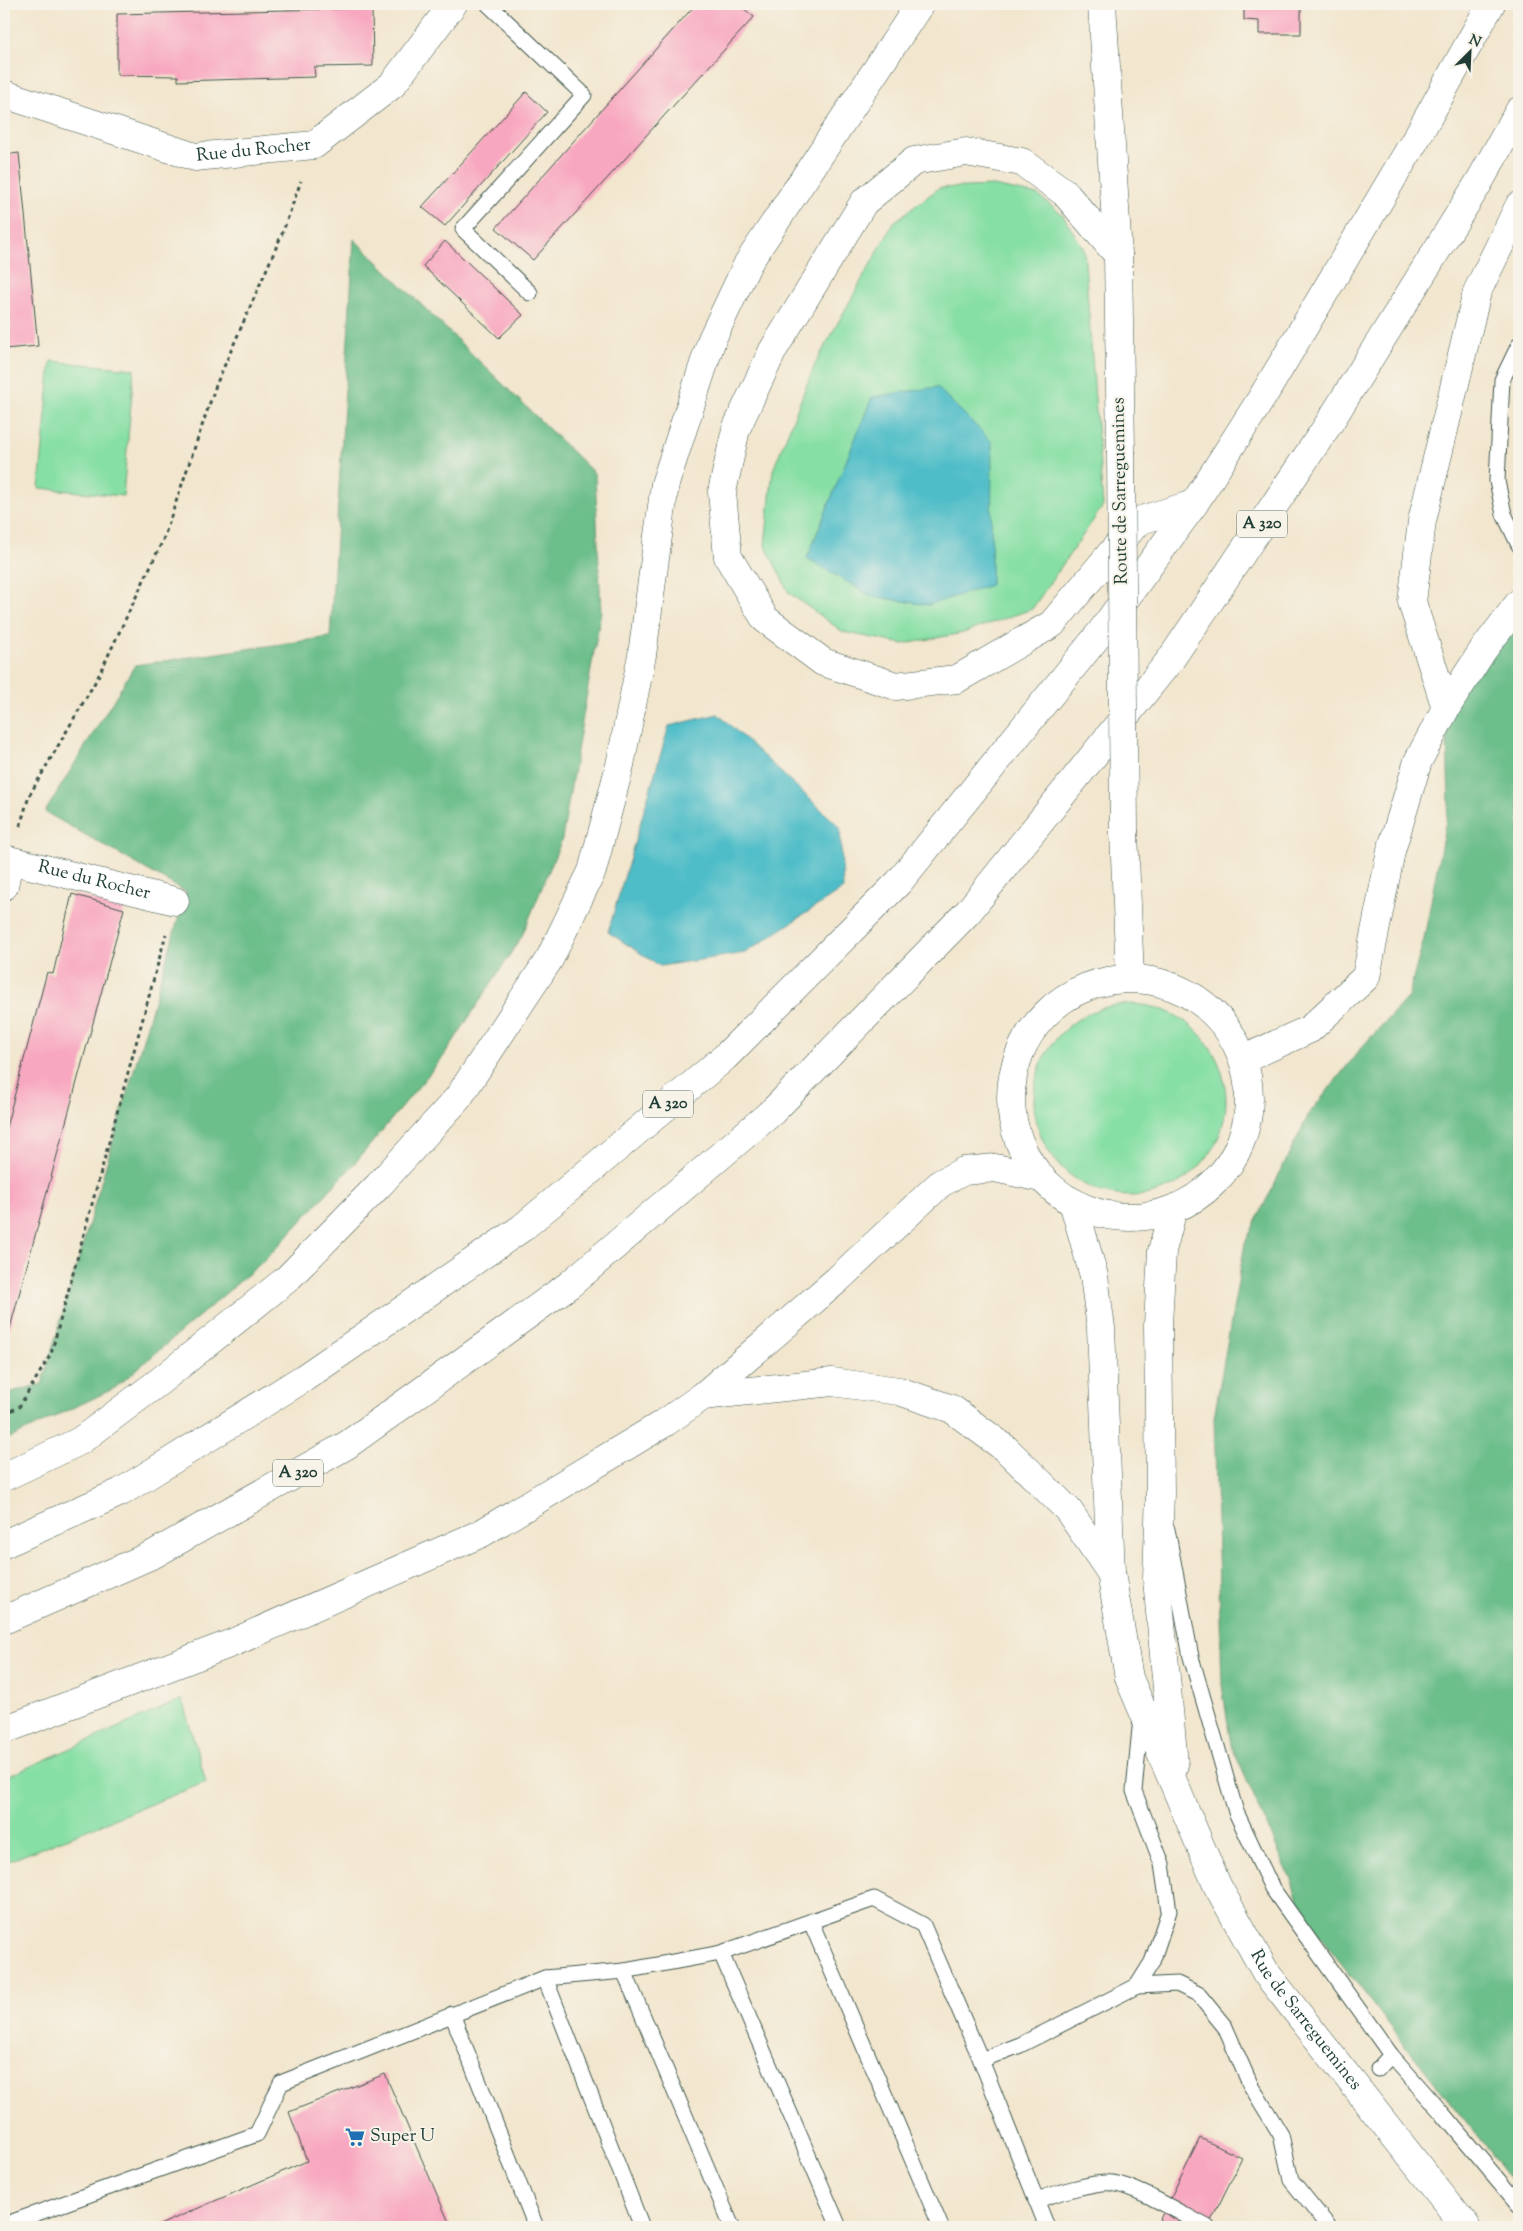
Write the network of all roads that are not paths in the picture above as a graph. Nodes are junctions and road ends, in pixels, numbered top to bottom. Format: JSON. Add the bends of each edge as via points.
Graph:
{"nodes":[{"id":1,"x":453,"y":4,"type":"edge"},
{"id":2,"x":488,"y":4,"type":"edge"},
{"id":3,"x":920,"y":4,"type":"edge"},
{"id":4,"x":1102,"y":4,"type":"edge"},
{"id":5,"x":1491,"y":4,"type":"edge"},
{"id":6,"x":4,"y":94,"type":"edge"},
{"id":7,"x":1519,"y":111,"type":"edge"},
{"id":8,"x":1519,"y":206,"type":"edge"},
{"id":9,"x":1118,"y":255,"type":"junction"},
{"id":10,"x":530,"y":293,"type":"dead end"},
{"id":11,"x":1519,"y":345,"type":"edge"},
{"id":12,"x":1194,"y":504,"type":"junction"},
{"id":13,"x":1519,"y":545,"type":"edge"},
{"id":14,"x":1519,"y":603,"type":"edge"},
{"id":15,"x":1446,"y":708,"type":"junction"},
{"id":16,"x":6,"y":869,"type":"edge"},
{"id":17,"x":175,"y":901,"type":"road end"},
{"id":18,"x":1130,"y":978,"type":"junction"},
{"id":19,"x":1244,"y":1059,"type":"junction"},
{"id":20,"x":1041,"y":1178,"type":"junction"},
{"id":21,"x":1072,"y":1202,"type":"junction"},
{"id":22,"x":1173,"y":1209,"type":"junction"},
{"id":23,"x":703,"y":1396,"type":"junction"},
{"id":24,"x":4,"y":1477,"type":"edge"},
{"id":25,"x":1160,"y":1492,"type":"junction"},
{"id":26,"x":4,"y":1544,"type":"edge"},
{"id":27,"x":1111,"y":1573,"type":"junction"},
{"id":28,"x":4,"y":1620,"type":"edge"},
{"id":29,"x":1142,"y":1709,"type":"junction"},
{"id":30,"x":4,"y":1730,"type":"edge"},
{"id":31,"x":1176,"y":1792,"type":"junction"},
{"id":32,"x":811,"y":1922,"type":"junction"},
{"id":33,"x":721,"y":1953,"type":"junction"},
{"id":34,"x":624,"y":1971,"type":"junction"},
{"id":35,"x":544,"y":1978,"type":"junction"},
{"id":36,"x":1137,"y":1986,"type":"junction"},
{"id":37,"x":452,"y":2014,"type":"junction"},
{"id":38,"x":1391,"y":2055,"type":"junction"},
{"id":39,"x":981,"y":2060,"type":"junction"},
{"id":40,"x":1378,"y":2069,"type":"dead end"},
{"id":41,"x":1036,"y":2201,"type":"junction"},
{"id":42,"x":1519,"y":2205,"type":"edge"},
{"id":43,"x":4,"y":2225,"type":"edge"},
{"id":44,"x":536,"y":2227,"type":"edge"},
{"id":45,"x":642,"y":2227,"type":"edge"},
{"id":46,"x":732,"y":2227,"type":"edge"},
{"id":47,"x":839,"y":2227,"type":"edge"},
{"id":48,"x":941,"y":2227,"type":"edge"},
{"id":49,"x":1047,"y":2227,"type":"edge"},
{"id":50,"x":1207,"y":2227,"type":"edge"},
{"id":51,"x":1329,"y":2227,"type":"edge"},
{"id":52,"x":1466,"y":2227,"type":"edge"}],
"edges":[{"from":1,"to":6,"type":"main road","name":"Rue du Rocher","via":[[392,85],[314,145],[195,157]]},
{"from":2,"to":10,"type":"lane","via":[[584,95],[463,229]]},
{"from":3,"to":24,"type":"main road","via":[[748,262],[712,339],[665,484],[642,655],[618,775],[592,871],[550,958],[458,1098],[378,1186],[287,1278],[80,1441]]},
{"from":4,"to":9,"type":"main road","name":"Route de Sarreguemines"},
{"from":5,"to":12,"type":"main road","number":"A 320","via":[[1417,138],[1263,396]]},
{"from":7,"to":28,"type":"main road","number":"A 320","via":[[1478,184],[1328,425],[1171,658],[968,912],[773,1112],[568,1285],[347,1445],[154,1554]]},
{"from":8,"to":15,"type":"main road","via":[[1477,292],[1422,521],[1412,602]]},
{"from":9,"to":12,"type":"main road","via":[[1064,192],[1022,162],[966,152],[914,161],[864,202],[773,350],[736,429],[722,492],[728,557],[765,619],[823,662],[896,686],[957,679],[1052,624],[1138,521]]},
{"from":9,"to":18,"type":"main road","name":"Route de Sarreguemines","bridge":true,"via":[[1124,832]]},
{"from":11,"to":13,"type":"lane","via":[[1502,380],[1497,481],[1504,514]]},
{"from":12,"to":26,"type":"main road","number":"A 320","via":[[1101,632],[899,882],[725,1057],[522,1228],[304,1378],[121,1492]]},
{"from":14,"to":15,"type":"main road","via":[[1483,650]]},
{"from":15,"to":19,"type":"main road","via":[[1418,761],[1391,851],[1366,977],[1310,1029]]},
{"from":16,"to":17,"type":"main road","name":"Rue du Rocher"},
{"from":18,"to":19,"type":"main road","via":[[1167,984],[1200,1000],[1227,1026]]},
{"from":18,"to":20,"type":"main road","via":[[1091,984],[1057,1003],[1030,1031],[1014,1067],[1011,1106],[1020,1144]]},
{"from":19,"to":22,"type":"main road","via":[[1250,1095],[1245,1132],[1234,1156],[1204,1191]]},
{"from":20,"to":21,"type":"main road"},
{"from":20,"to":23,"type":"main road","via":[[996,1168],[964,1170],[941,1183]]},
{"from":21,"to":22,"type":"main road","via":[[1096,1212],[1122,1216],[1148,1216]]},
{"from":21,"to":27,"type":"main road","name":"Rue de Sarreguemines","via":[[1094,1276],[1101,1328]]},
{"from":22,"to":25,"type":"main road","name":"Rue de Sarreguemines","via":[[1162,1251],[1158,1325]]},
{"from":23,"to":27,"type":"main road","via":[[832,1382],[899,1391],[952,1409],[1006,1449],[1068,1510]]},
{"from":23,"to":30,"type":"main road","via":[[666,1422],[482,1533],[232,1644]]},
{"from":25,"to":31,"type":"main road","name":"Rue de Sarreguemines","via":[[1157,1579]]},
{"from":25,"to":38,"type":"lane","via":[[1191,1657],[1236,1812],[1272,1888]]},
{"from":27,"to":29,"type":"main road","name":"Rue de Sarreguemines","via":[[1128,1678]]},
{"from":29,"to":31,"type":"main road","name":"Rue de Sarreguemines"},
{"from":29,"to":36,"type":"lane","via":[[1134,1791],[1162,1864],[1169,1911],[1152,1962]]},
{"from":31,"to":52,"type":"main road","name":"Rue de Sarreguemines","via":[[1217,1885],[1266,1972]]},
{"from":32,"to":33,"type":"lane"},
{"from":32,"to":39,"type":"lane","via":[[874,1899],[923,1925]]},
{"from":32,"to":48,"type":"lane"},
{"from":33,"to":34,"type":"lane"},
{"from":33,"to":47,"type":"lane"},
{"from":34,"to":35,"type":"lane"},
{"from":34,"to":46,"type":"lane"},
{"from":35,"to":37,"type":"lane"},
{"from":35,"to":45,"type":"lane"},
{"from":36,"to":39,"type":"lane","via":[[1020,2045]]},
{"from":36,"to":51,"type":"lane","via":[[1177,1984],[1198,1994],[1225,2027],[1250,2084],[1280,2135],[1292,2180]]},
{"from":37,"to":43,"type":"lane","via":[[280,2083],[257,2134]]},
{"from":37,"to":44,"type":"lane"},
{"from":38,"to":40,"type":"lane"},
{"from":38,"to":42,"type":"lane"},
{"from":39,"to":41,"type":"lane"},
{"from":41,"to":49,"type":"lane"},
{"from":41,"to":50,"type":"lane","via":[[1056,2192],[1111,2183],[1139,2193]]}]}
